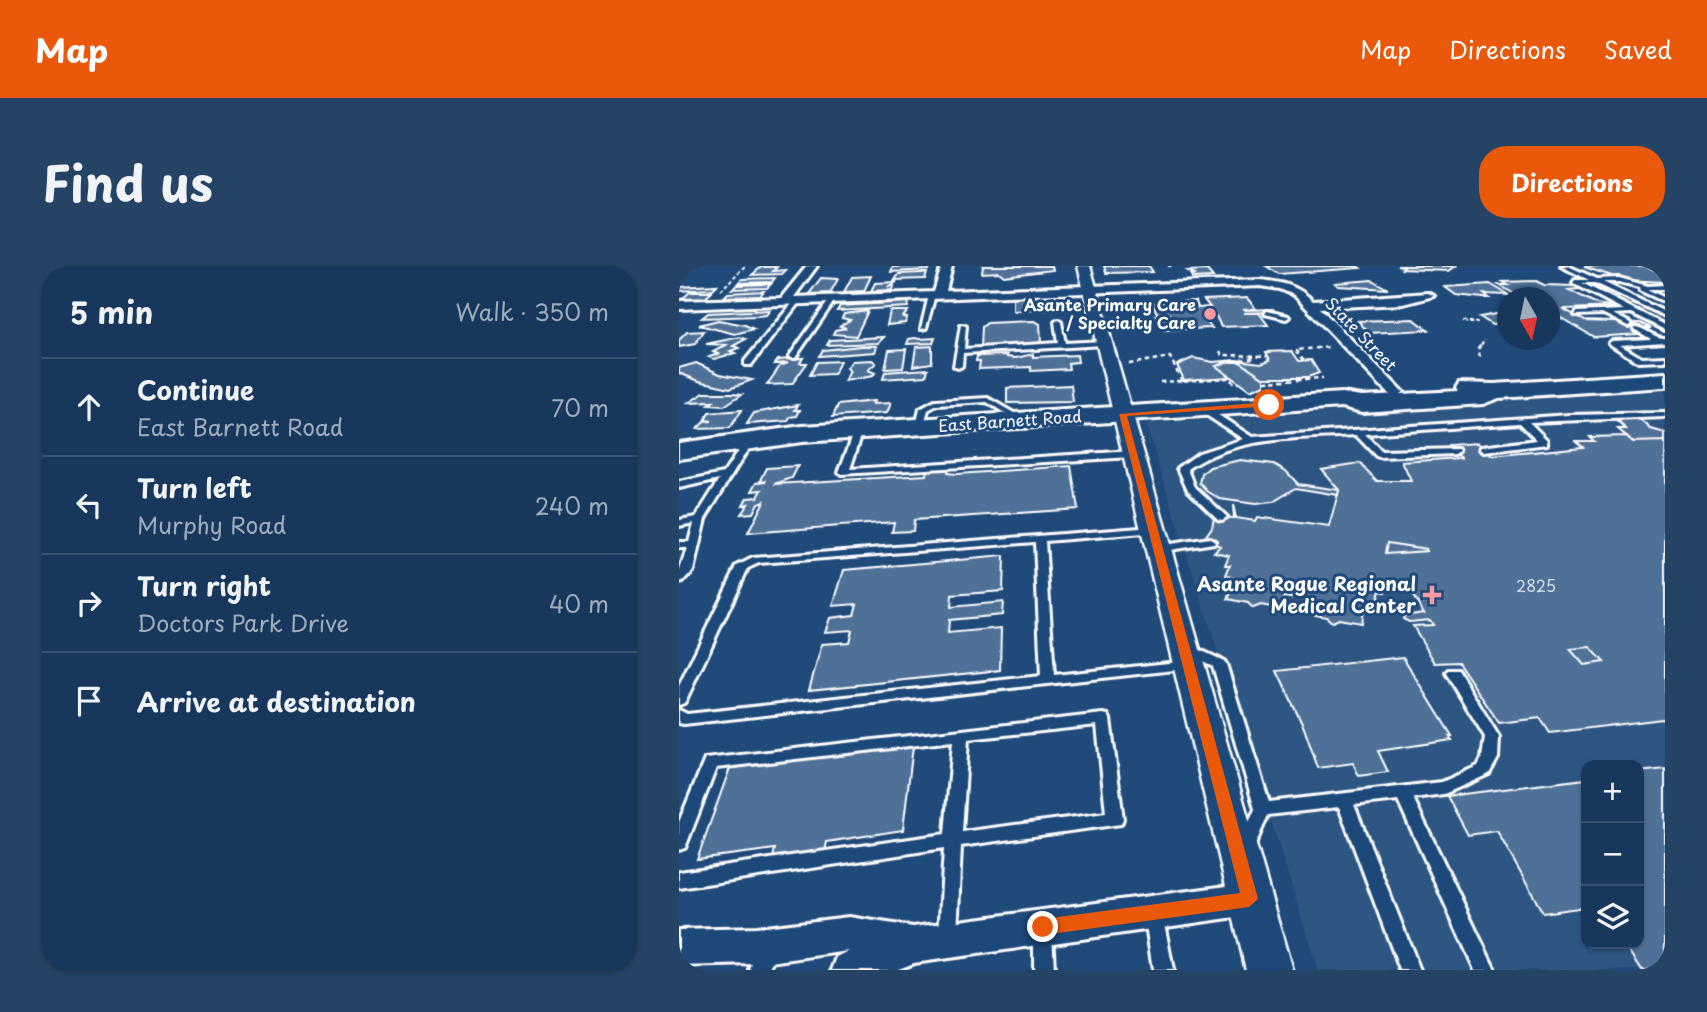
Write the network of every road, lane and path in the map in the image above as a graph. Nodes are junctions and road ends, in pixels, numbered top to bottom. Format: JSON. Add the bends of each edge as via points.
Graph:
{"nodes":[{"id":1,"x":745,"y":266,"type":"edge"},
{"id":2,"x":812,"y":266,"type":"edge"},
{"id":3,"x":947,"y":266,"type":"edge"},
{"id":4,"x":1084,"y":266,"type":"edge"},
{"id":5,"x":1168,"y":266,"type":"edge"},
{"id":6,"x":1173,"y":266,"type":"edge"},
{"id":7,"x":1564,"y":266,"type":"edge"},
{"id":8,"x":1594,"y":281,"type":"junction"},
{"id":9,"x":1649,"y":288,"type":"junction"},
{"id":10,"x":1664,"y":288,"type":"edge"},
{"id":11,"x":1090,"y":289,"type":"junction"},
{"id":12,"x":1640,"y":289,"type":"junction"},
{"id":13,"x":1614,"y":290,"type":"junction"},
{"id":14,"x":936,"y":295,"type":"junction"},
{"id":15,"x":1428,"y":296,"type":"dead end"},
{"id":16,"x":832,"y":300,"type":"junction"},
{"id":17,"x":1635,"y":300,"type":"junction"},
{"id":18,"x":1665,"y":300,"type":"edge"},
{"id":19,"x":791,"y":301,"type":"junction"},
{"id":20,"x":1274,"y":304,"type":"dead end"},
{"id":21,"x":679,"y":305,"type":"edge"},
{"id":22,"x":705,"y":305,"type":"junction"},
{"id":23,"x":1310,"y":305,"type":"junction"},
{"id":24,"x":1607,"y":306,"type":"junction"},
{"id":25,"x":1632,"y":312,"type":"junction"},
{"id":26,"x":1577,"y":314,"type":"dead end"},
{"id":27,"x":1665,"y":314,"type":"edge"},
{"id":28,"x":1286,"y":317,"type":"dead end"},
{"id":29,"x":1484,"y":321,"type":"dead end"},
{"id":30,"x":1058,"y":322,"type":"dead end"},
{"id":31,"x":1465,"y":322,"type":"dead end"},
{"id":32,"x":963,"y":326,"type":"dead end"},
{"id":33,"x":923,"y":328,"type":"dead end"},
{"id":34,"x":1665,"y":328,"type":"edge"},
{"id":35,"x":1485,"y":340,"type":"dead end"},
{"id":36,"x":1662,"y":340,"type":"edge"},
{"id":37,"x":1104,"y":343,"type":"junction"},
{"id":38,"x":1062,"y":345,"type":"junction"},
{"id":39,"x":1332,"y":347,"type":"dead end"},
{"id":40,"x":960,"y":351,"type":"junction"},
{"id":41,"x":1220,"y":351,"type":"dead end"},
{"id":42,"x":1258,"y":356,"type":"junction"},
{"id":43,"x":1269,"y":356,"type":"dead end"},
{"id":44,"x":793,"y":357,"type":"dead end"},
{"id":45,"x":1480,"y":357,"type":"dead end"},
{"id":46,"x":1665,"y":359,"type":"edge"},
{"id":47,"x":1241,"y":360,"type":"dead end"},
{"id":48,"x":1304,"y":360,"type":"dead end"},
{"id":49,"x":748,"y":363,"type":"dead end"},
{"id":50,"x":1138,"y":363,"type":"dead end"},
{"id":51,"x":958,"y":366,"type":"dead end"},
{"id":52,"x":1323,"y":377,"type":"dead end"},
{"id":53,"x":1665,"y":380,"type":"edge"},
{"id":54,"x":1182,"y":381,"type":"junction"},
{"id":55,"x":1265,"y":381,"type":"dead end"},
{"id":56,"x":1160,"y":382,"type":"dead end"},
{"id":57,"x":1238,"y":383,"type":"dead end"},
{"id":58,"x":1494,"y":391,"type":"junction"},
{"id":59,"x":1395,"y":392,"type":"junction"},
{"id":60,"x":1342,"y":400,"type":"junction"},
{"id":61,"x":1203,"y":409,"type":"junction"},
{"id":62,"x":1122,"y":414,"type":"junction"},
{"id":63,"x":1662,"y":414,"type":"edge"},
{"id":64,"x":1522,"y":420,"type":"junction"},
{"id":65,"x":859,"y":430,"type":"junction"},
{"id":66,"x":1357,"y":432,"type":"junction"},
{"id":67,"x":750,"y":439,"type":"junction"},
{"id":68,"x":1250,"y":440,"type":"junction"},
{"id":69,"x":1483,"y":449,"type":"dead end"},
{"id":70,"x":679,"y":451,"type":"edge"},
{"id":71,"x":1455,"y":451,"type":"dead end"},
{"id":72,"x":1133,"y":454,"type":"junction"},
{"id":73,"x":728,"y":475,"type":"junction"},
{"id":74,"x":679,"y":485,"type":"edge"},
{"id":75,"x":1222,"y":517,"type":"dead end"},
{"id":76,"x":700,"y":520,"type":"junction"},
{"id":77,"x":679,"y":523,"type":"edge"},
{"id":78,"x":1040,"y":539,"type":"junction"},
{"id":79,"x":1155,"y":539,"type":"junction"},
{"id":80,"x":1210,"y":541,"type":"dead end"},
{"id":81,"x":679,"y":545,"type":"edge"},
{"id":82,"x":693,"y":545,"type":"junction"},
{"id":83,"x":684,"y":559,"type":"edge"},
{"id":84,"x":679,"y":580,"type":"edge"},
{"id":85,"x":1185,"y":656,"type":"junction"},
{"id":86,"x":1453,"y":673,"type":"dead end"},
{"id":87,"x":1048,"y":680,"type":"junction"},
{"id":88,"x":679,"y":700,"type":"edge"},
{"id":89,"x":679,"y":715,"type":"edge"},
{"id":90,"x":961,"y":734,"type":"junction"},
{"id":91,"x":1402,"y":792,"type":"junction"},
{"id":92,"x":1344,"y":799,"type":"junction"},
{"id":93,"x":1263,"y":808,"type":"junction"},
{"id":94,"x":953,"y":840,"type":"junction"},
{"id":95,"x":679,"y":842,"type":"edge"},
{"id":96,"x":679,"y":880,"type":"edge"},
{"id":97,"x":1245,"y":880,"type":"junction"},
{"id":98,"x":1153,"y":912,"type":"junction"},
{"id":99,"x":1043,"y":927,"type":"junction"},
{"id":100,"x":931,"y":942,"type":"junction"},
{"id":101,"x":679,"y":948,"type":"edge"},
{"id":102,"x":763,"y":958,"type":"edge"},
{"id":103,"x":851,"y":970,"type":"edge"},
{"id":104,"x":1044,"y":970,"type":"edge"},
{"id":105,"x":1163,"y":970,"type":"edge"},
{"id":106,"x":1269,"y":970,"type":"edge"},
{"id":107,"x":1410,"y":970,"type":"edge"},
{"id":108,"x":1485,"y":970,"type":"edge"}],
"edges":[{"from":1,"to":22,"type":"path"},
{"from":2,"to":19,"type":"street"},
{"from":3,"to":14,"type":"street"},
{"from":4,"to":11,"type":"street"},
{"from":5,"to":6,"type":"path"},
{"from":7,"to":8,"type":"lane"},
{"from":8,"to":9,"type":"lane","via":[[1619,280]]},
{"from":8,"to":13,"type":"lane"},
{"from":8,"to":24,"type":"lane","via":[[1576,282]]},
{"from":9,"to":10,"type":"lane"},
{"from":9,"to":12,"type":"lane"},
{"from":11,"to":14,"type":"street","name":"State Street"},
{"from":11,"to":23,"type":"street","name":"State Street","via":[[1260,283],[1292,289]]},
{"from":11,"to":37,"type":"street"},
{"from":12,"to":13,"type":"lane"},
{"from":12,"to":18,"type":"lane"},
{"from":13,"to":17,"type":"lane"},
{"from":14,"to":16,"type":"street","name":"State Street"},
{"from":14,"to":33,"type":"lane"},
{"from":15,"to":23,"type":"street"},
{"from":16,"to":19,"type":"street","name":"State Street"},
{"from":16,"to":44,"type":"lane"},
{"from":17,"to":24,"type":"lane"},
{"from":17,"to":27,"type":"lane"},
{"from":19,"to":22,"type":"street","name":"State Street"},
{"from":19,"to":49,"type":"lane"},
{"from":20,"to":28,"type":"lane","via":[[1265,311]]},
{"from":21,"to":22,"type":"street","name":"State Street"},
{"from":23,"to":59,"type":"street","name":"State Street"},
{"from":24,"to":25,"type":"lane"},
{"from":24,"to":25,"type":"lane"},
{"from":24,"to":26,"type":"lane"},
{"from":24,"to":36,"type":"lane","via":[[1632,326]]},
{"from":25,"to":34,"type":"lane"},
{"from":29,"to":31,"type":"path"},
{"from":30,"to":38,"type":"lane"},
{"from":32,"to":40,"type":"lane"},
{"from":35,"to":45,"type":"path","via":[[1478,349]]},
{"from":36,"to":46,"type":"lane","via":[[1612,343],[1641,360]]},
{"from":37,"to":38,"type":"lane"},
{"from":37,"to":62,"type":"street"},
{"from":38,"to":40,"type":"lane"},
{"from":39,"to":48,"type":"path","via":[[1296,350]]},
{"from":40,"to":51,"type":"lane"},
{"from":41,"to":42,"type":"path","via":[[1222,355]]},
{"from":42,"to":43,"type":"path"},
{"from":42,"to":47,"type":"path"},
{"from":50,"to":54,"type":"path","via":[[1170,357]]},
{"from":52,"to":55,"type":"path"},
{"from":53,"to":58,"type":"main road","name":"East Barnett Road"},
{"from":54,"to":56,"type":"path"},
{"from":54,"to":57,"type":"path","via":[[1230,379]]},
{"from":58,"to":59,"type":"main road","name":"East Barnett Road"},
{"from":58,"to":60,"type":"main road","name":"East Barnett Road","via":[[1483,397],[1362,404]]},
{"from":59,"to":60,"type":"main road","name":"East Barnett Road"},
{"from":60,"to":61,"type":"main road","name":"East Barnett Road"},
{"from":61,"to":62,"type":"main road","name":"East Barnett Road"},
{"from":61,"to":68,"type":"lane"},
{"from":62,"to":65,"type":"main road","name":"East Barnett Road"},
{"from":62,"to":72,"type":"street"},
{"from":63,"to":64,"type":"lane"},
{"from":64,"to":66,"type":"lane"},
{"from":64,"to":69,"type":"lane","via":[[1543,442]]},
{"from":65,"to":67,"type":"main road","name":"East Barnett Road"},
{"from":65,"to":72,"type":"lane","via":[[844,472]]},
{"from":66,"to":68,"type":"lane"},
{"from":66,"to":71,"type":"lane","via":[[1379,454]]},
{"from":67,"to":70,"type":"main road","name":"East Barnett Road"},
{"from":67,"to":73,"type":"lane"},
{"from":68,"to":75,"type":"lane","via":[[1202,455],[1183,468],[1191,488]]},
{"from":72,"to":79,"type":"street"},
{"from":73,"to":74,"type":"lane"},
{"from":73,"to":76,"type":"lane"},
{"from":76,"to":77,"type":"lane"},
{"from":76,"to":82,"type":"lane"},
{"from":78,"to":79,"type":"lane"},
{"from":78,"to":87,"type":"lane"},
{"from":78,"to":88,"type":"lane","via":[[757,560],[743,566]]},
{"from":79,"to":80,"type":"lane"},
{"from":79,"to":85,"type":"street"},
{"from":81,"to":82,"type":"lane"},
{"from":82,"to":83,"type":"lane"},
{"from":83,"to":84,"type":"lane","via":[[687,571]]},
{"from":85,"to":87,"type":"lane"},
{"from":85,"to":93,"type":"lane","via":[[1219,664]]},
{"from":85,"to":97,"type":"street"},
{"from":86,"to":91,"type":"lane","via":[[1492,737],[1490,758],[1484,770],[1444,788]]},
{"from":87,"to":89,"type":"lane","via":[[684,719]]},
{"from":90,"to":94,"type":"lane"},
{"from":90,"to":94,"type":"lane","via":[[1103,719],[1115,818]]},
{"from":90,"to":95,"type":"lane","via":[[710,763]]},
{"from":91,"to":92,"type":"lane"},
{"from":91,"to":108,"type":"lane"},
{"from":92,"to":93,"type":"lane"},
{"from":92,"to":107,"type":"lane"},
{"from":93,"to":97,"type":"lane"},
{"from":94,"to":96,"type":"lane"},
{"from":94,"to":100,"type":"lane"},
{"from":97,"to":98,"type":"street"},
{"from":97,"to":106,"type":"street"},
{"from":98,"to":99,"type":"street"},
{"from":98,"to":105,"type":"lane"},
{"from":99,"to":100,"type":"street"},
{"from":99,"to":104,"type":"lane"},
{"from":100,"to":102,"type":"street","via":[[849,934]]},
{"from":100,"to":103,"type":"street"},
{"from":101,"to":102,"type":"street"}]}
